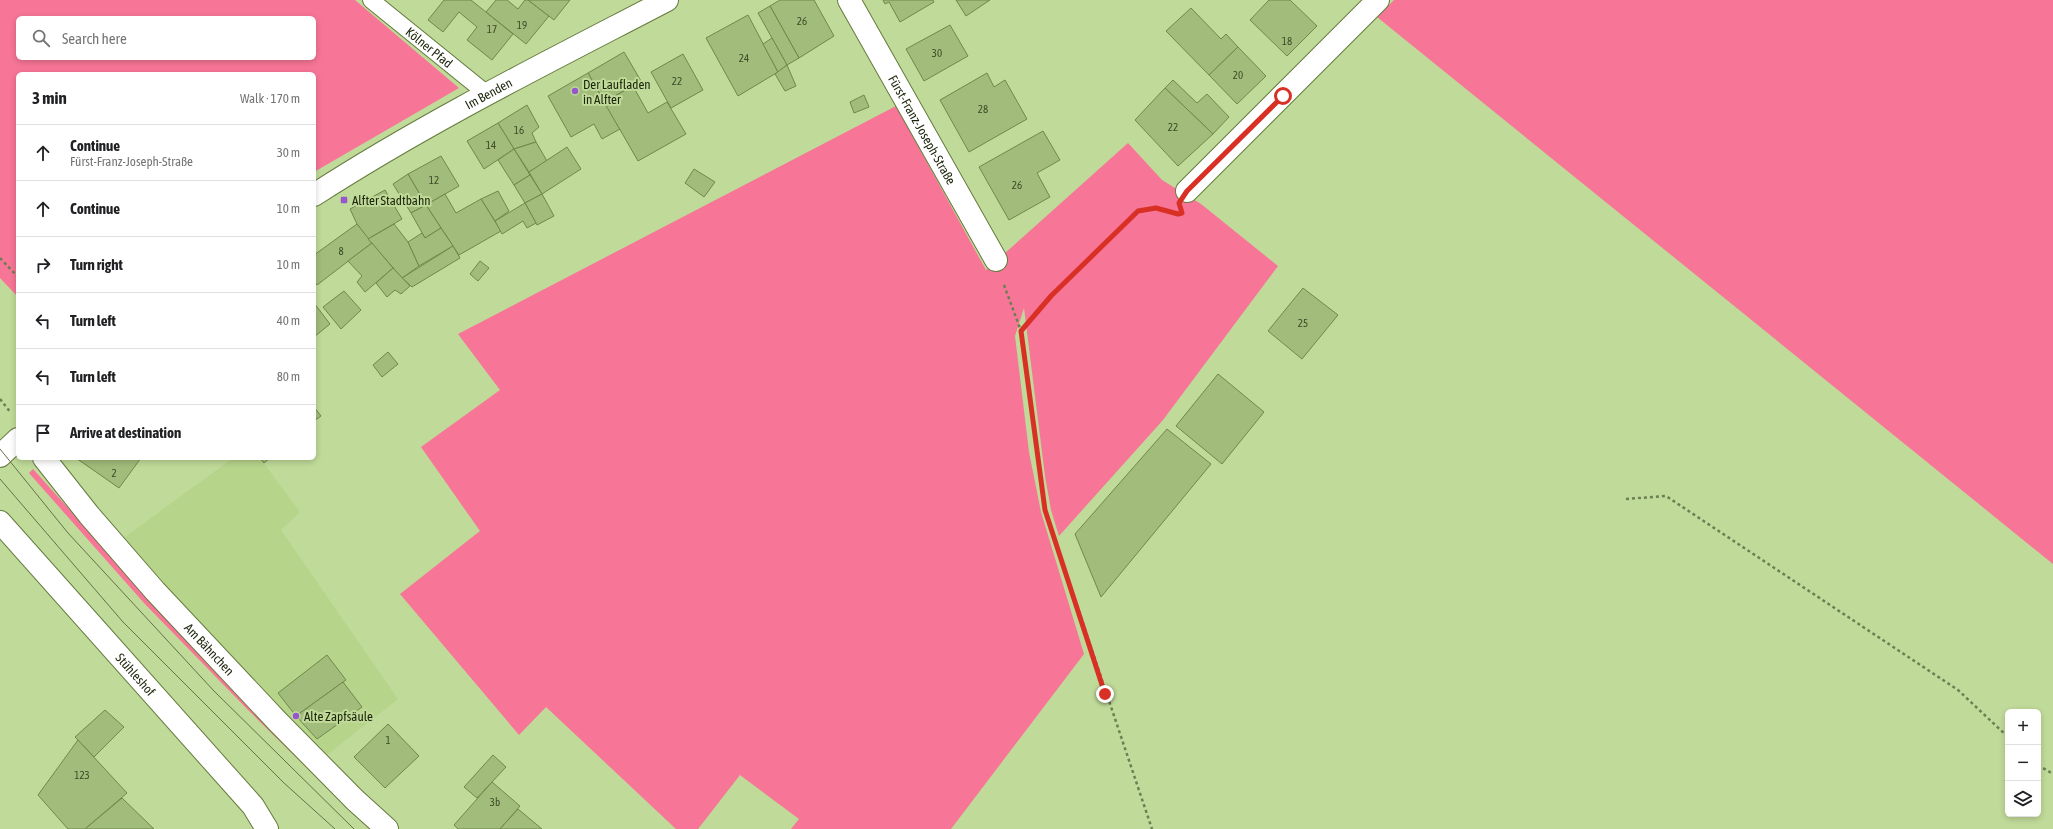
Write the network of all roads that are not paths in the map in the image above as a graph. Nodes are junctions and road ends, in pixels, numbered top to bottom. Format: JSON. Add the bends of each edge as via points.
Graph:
{"nodes":[{"id":1,"x":371,"y":0,"type":"edge"},
{"id":2,"x":667,"y":0,"type":"edge"},
{"id":3,"x":849,"y":0,"type":"edge"},
{"id":4,"x":1378,"y":0,"type":"edge"},
{"id":5,"x":487,"y":94,"type":"junction"},
{"id":6,"x":1187,"y":191,"type":"road end"},
{"id":7,"x":316,"y":194,"type":"edge"},
{"id":8,"x":996,"y":260,"type":"road end"},
{"id":9,"x":16,"y":441,"type":"edge"},
{"id":10,"x":0,"y":456,"type":"edge"},
{"id":11,"x":46,"y":460,"type":"edge"},
{"id":12,"x":0,"y":522,"type":"edge"},
{"id":13,"x":267,"y":829,"type":"edge"},
{"id":14,"x":387,"y":829,"type":"edge"}],
"edges":[{"from":1,"to":5,"type":"lane","name":"Kölner Pfad"},
{"from":2,"to":5,"type":"street","name":"Im Benden"},
{"from":3,"to":8,"type":"street","name":"Fürst-Franz-Joseph-Straße"},
{"from":4,"to":6,"type":"street"},
{"from":5,"to":7,"type":"street","name":"Im Benden","via":[[362,164]]},
{"from":9,"to":10,"type":"street"},
{"from":11,"to":14,"type":"street","name":"Am Bähnchen","via":[[155,591],[278,722]]},
{"from":12,"to":13,"type":"street","name":"Stühleshof","via":[[253,806]]}]}
